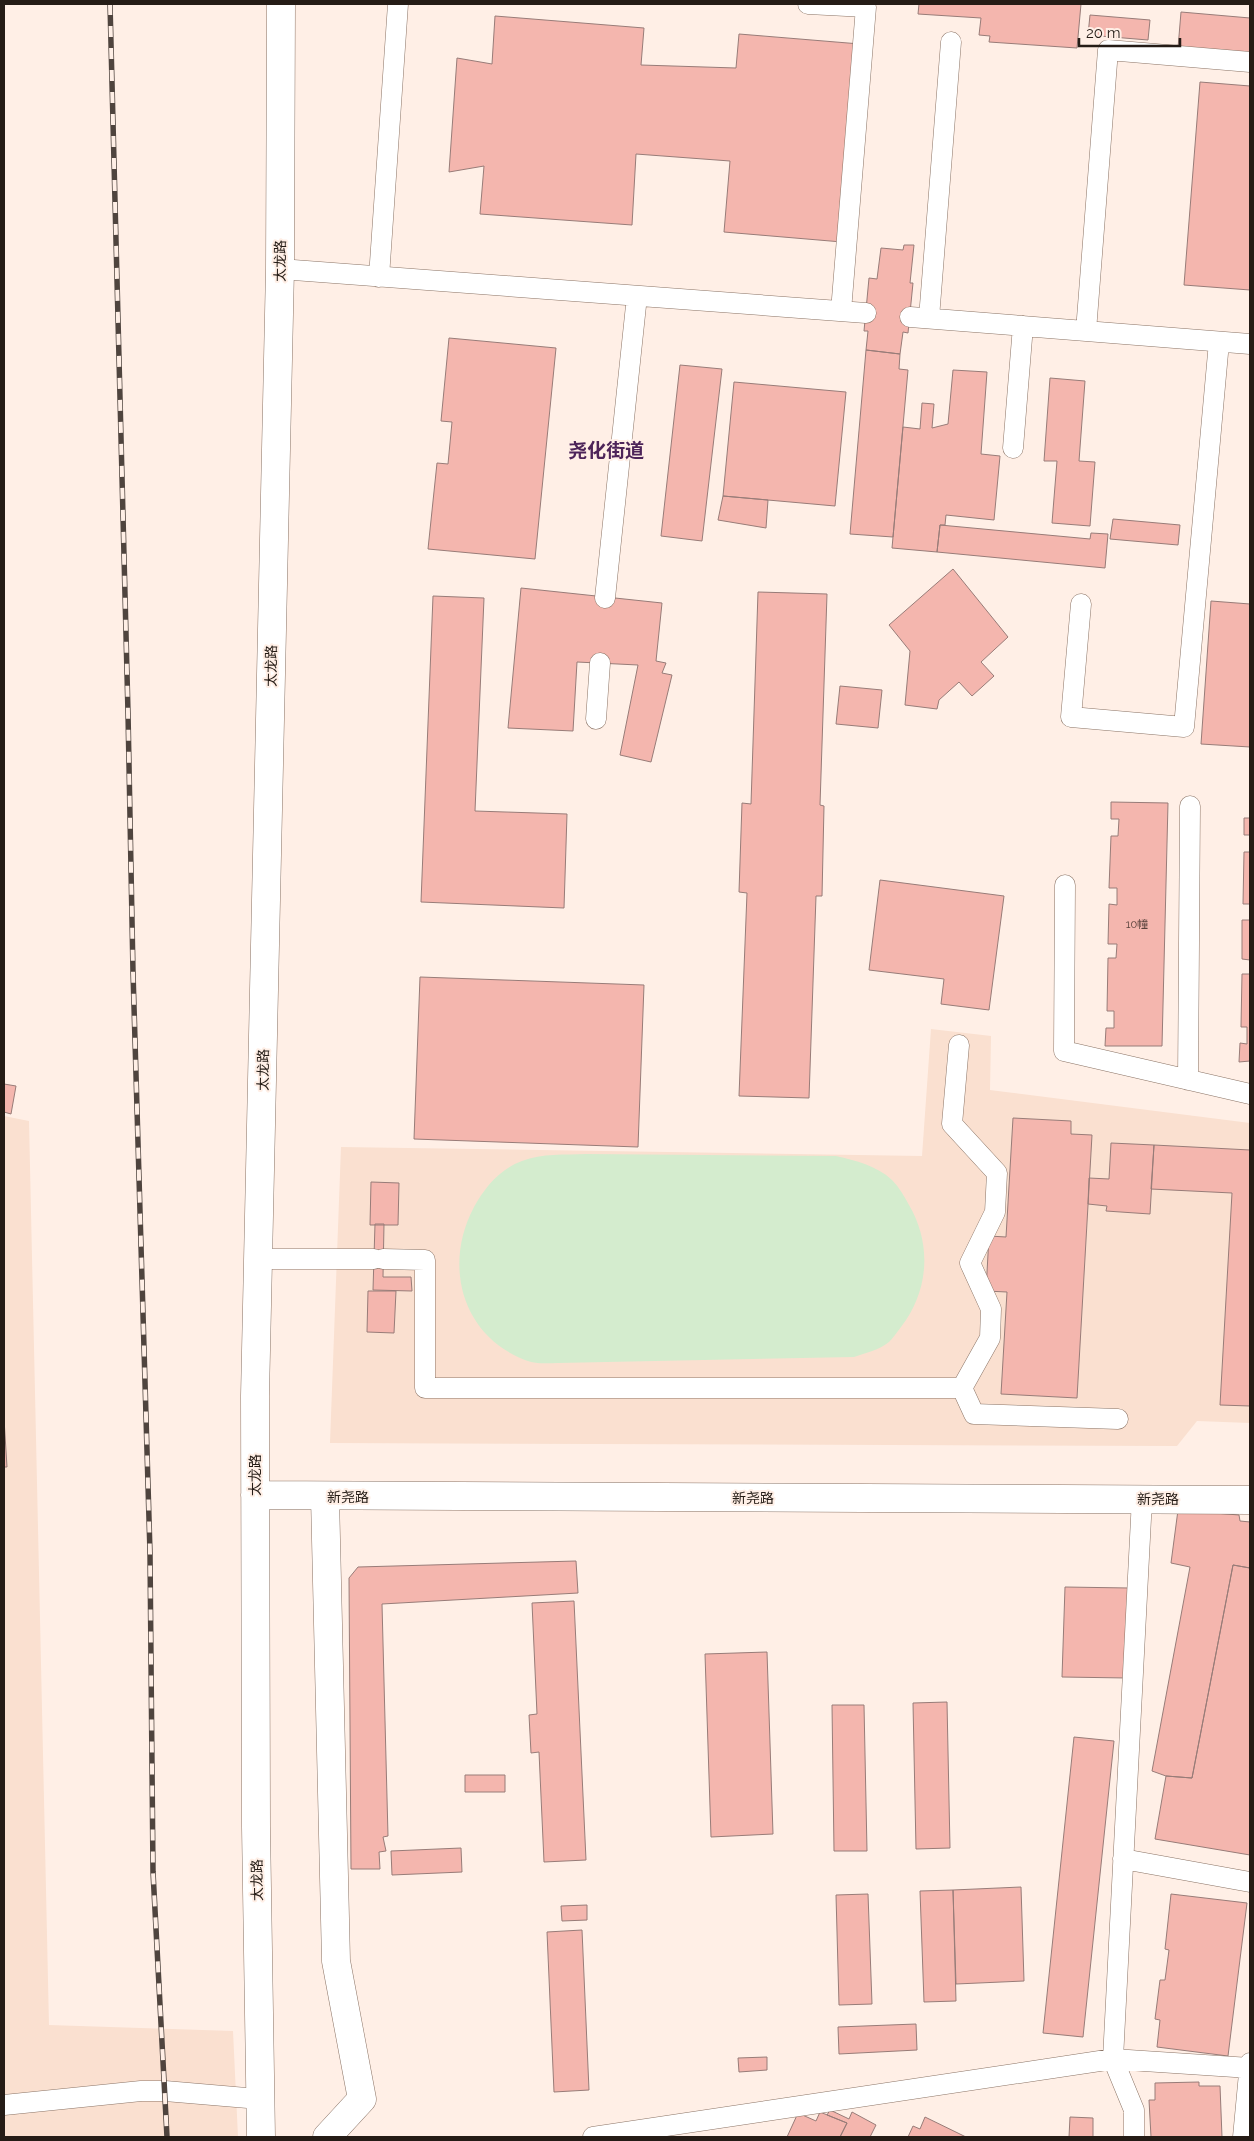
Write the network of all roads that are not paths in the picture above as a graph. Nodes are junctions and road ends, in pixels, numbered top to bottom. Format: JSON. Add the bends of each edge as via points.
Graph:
{"nodes":[{"id":1,"x":280,"y":4,"type":"edge"},
{"id":2,"x":398,"y":4,"type":"edge"},
{"id":3,"x":808,"y":4,"type":"edge"},
{"id":4,"x":951,"y":42,"type":"dead end"},
{"id":5,"x":1250,"y":62,"type":"edge"},
{"id":6,"x":280,"y":269,"type":"junction"},
{"id":7,"x":379,"y":277,"type":"junction"},
{"id":8,"x":636,"y":296,"type":"junction"},
{"id":9,"x":840,"y":311,"type":"junction"},
{"id":10,"x":866,"y":313,"type":"dead end"},
{"id":11,"x":1024,"y":326,"type":"junction"},
{"id":12,"x":1086,"y":331,"type":"junction"},
{"id":13,"x":1219,"y":342,"type":"junction"},
{"id":14,"x":1250,"y":344,"type":"edge"},
{"id":15,"x":1013,"y":448,"type":"dead end"},
{"id":16,"x":605,"y":598,"type":"dead end"},
{"id":17,"x":1081,"y":604,"type":"dead end"},
{"id":18,"x":600,"y":663,"type":"dead end"},
{"id":19,"x":596,"y":720,"type":"dead end"},
{"id":20,"x":1190,"y":806,"type":"dead end"},
{"id":21,"x":1065,"y":885,"type":"dead end"},
{"id":22,"x":958,"y":1045,"type":"dead end"},
{"id":23,"x":1188,"y":1080,"type":"junction"},
{"id":24,"x":1250,"y":1094,"type":"edge"},
{"id":25,"x":258,"y":1259,"type":"junction"},
{"id":26,"x":962,"y":1388,"type":"junction"},
{"id":27,"x":1118,"y":1419,"type":"dead end"},
{"id":28,"x":255,"y":1495,"type":"junction"},
{"id":29,"x":325,"y":1496,"type":"junction"},
{"id":30,"x":1142,"y":1499,"type":"junction"},
{"id":31,"x":1250,"y":1500,"type":"edge"},
{"id":32,"x":1123,"y":1859,"type":"junction"},
{"id":33,"x":1250,"y":1882,"type":"edge"},
{"id":34,"x":1113,"y":2059,"type":"junction"},
{"id":35,"x":1250,"y":2063,"type":"edge"},
{"id":36,"x":1250,"y":2068,"type":"edge"},
{"id":37,"x":260,"y":2099,"type":"junction"},
{"id":38,"x":4,"y":2106,"type":"edge"},
{"id":39,"x":261,"y":2137,"type":"edge"},
{"id":40,"x":327,"y":2137,"type":"edge"},
{"id":41,"x":593,"y":2137,"type":"edge"},
{"id":42,"x":1134,"y":2137,"type":"edge"},
{"id":43,"x":1243,"y":2137,"type":"edge"}],
"edges":[{"from":1,"to":6,"type":"street","name":"太龙路"},
{"from":2,"to":7,"type":"lane"},
{"from":3,"to":9,"type":"lane","via":[[866,7]]},
{"from":4,"to":11,"type":"lane","via":[[919,317]]},
{"from":5,"to":12,"type":"lane","via":[[1108,50]]},
{"from":6,"to":7,"type":"lane"},
{"from":6,"to":25,"type":"street","name":"太龙路"},
{"from":7,"to":8,"type":"lane"},
{"from":8,"to":9,"type":"lane"},
{"from":8,"to":16,"type":"lane"},
{"from":9,"to":10,"type":"lane"},
{"from":11,"to":12,"type":"lane"},
{"from":11,"to":15,"type":"lane"},
{"from":12,"to":13,"type":"lane"},
{"from":13,"to":14,"type":"lane"},
{"from":13,"to":17,"type":"lane","via":[[1184,727],[1071,718]]},
{"from":18,"to":19,"type":"lane"},
{"from":20,"to":23,"type":"lane"},
{"from":21,"to":23,"type":"lane","via":[[1064,1051]]},
{"from":22,"to":26,"type":"lane","via":[[952,1124],[997,1173],[995,1212],[970,1263],[991,1309],[990,1338]]},
{"from":23,"to":24,"type":"lane"},
{"from":25,"to":26,"type":"lane","via":[[425,1260],[425,1388]]},
{"from":25,"to":28,"type":"street","name":"太龙路"},
{"from":26,"to":27,"type":"lane","via":[[974,1414]]},
{"from":28,"to":29,"type":"street","name":"新尧路"},
{"from":28,"to":37,"type":"street","name":"太龙路"},
{"from":29,"to":30,"type":"street","name":"新尧路"},
{"from":29,"to":40,"type":"street","via":[[336,1962],[362,2099]]},
{"from":30,"to":31,"type":"street","name":"新尧路"},
{"from":30,"to":32,"type":"lane"},
{"from":32,"to":33,"type":"lane"},
{"from":32,"to":34,"type":"lane"},
{"from":34,"to":36,"type":"lane"},
{"from":34,"to":41,"type":"lane"},
{"from":34,"to":42,"type":"lane","via":[[1134,2110]]},
{"from":35,"to":36,"type":"lane"},
{"from":36,"to":43,"type":"lane"},
{"from":37,"to":38,"type":"lane","via":[[141,2091]]},
{"from":37,"to":39,"type":"street","name":"太龙路"}]}
